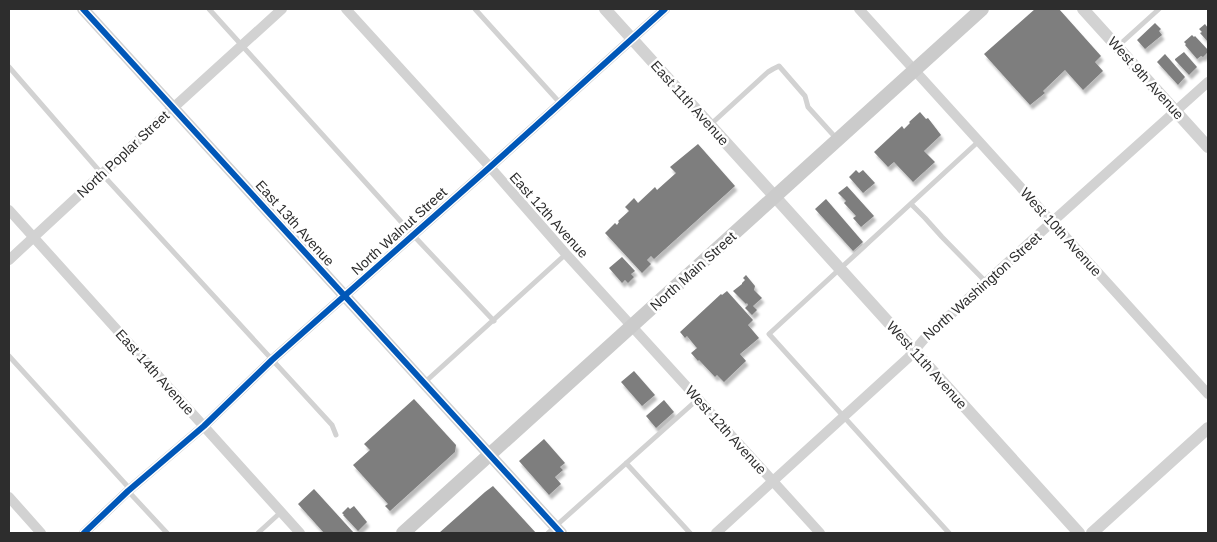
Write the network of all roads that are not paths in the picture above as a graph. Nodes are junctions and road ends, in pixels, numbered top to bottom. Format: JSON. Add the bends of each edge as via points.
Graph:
{"nodes":[{"id":1,"x":83,"y":9,"type":"edge"},
{"id":2,"x":209,"y":9,"type":"edge"},
{"id":3,"x":282,"y":9,"type":"edge"},
{"id":4,"x":346,"y":9,"type":"edge"},
{"id":5,"x":475,"y":9,"type":"edge"},
{"id":6,"x":605,"y":9,"type":"edge"},
{"id":7,"x":665,"y":9,"type":"edge"},
{"id":8,"x":859,"y":9,"type":"edge"},
{"id":9,"x":982,"y":9,"type":"edge"},
{"id":10,"x":1083,"y":9,"type":"edge"},
{"id":11,"x":1160,"y":9,"type":"edge"},
{"id":12,"x":631,"y":38,"type":"junction"},
{"id":13,"x":242,"y":45,"type":"junction"},
{"id":14,"x":1117,"y":47,"type":"junction"},
{"id":15,"x":9,"y":67,"type":"edge"},
{"id":16,"x":915,"y":70,"type":"junction"},
{"id":17,"x":1208,"y":82,"type":"edge"},
{"id":18,"x":560,"y":103,"type":"junction"},
{"id":19,"x":173,"y":108,"type":"junction"},
{"id":20,"x":1176,"y":111,"type":"junction"},
{"id":21,"x":710,"y":125,"type":"junction"},
{"id":22,"x":838,"y":140,"type":"junction"},
{"id":23,"x":979,"y":141,"type":"junction"},
{"id":24,"x":1208,"y":147,"type":"edge"},
{"id":25,"x":490,"y":167,"type":"junction"},
{"id":26,"x":102,"y":174,"type":"junction"},
{"id":27,"x":775,"y":197,"type":"junction"},
{"id":28,"x":911,"y":204,"type":"junction"},
{"id":29,"x":9,"y":210,"type":"edge"},
{"id":30,"x":1052,"y":222,"type":"junction"},
{"id":31,"x":413,"y":235,"type":"junction"},
{"id":32,"x":33,"y":238,"type":"junction"},
{"id":33,"x":566,"y":254,"type":"junction"},
{"id":34,"x":9,"y":260,"type":"edge"},
{"id":35,"x":840,"y":269,"type":"junction"},
{"id":36,"x":986,"y":283,"type":"junction"},
{"id":37,"x":345,"y":296,"type":"junction"},
{"id":38,"x":494,"y":321,"type":"junction"},
{"id":39,"x":632,"y":326,"type":"junction"},
{"id":40,"x":914,"y":350,"type":"junction"},
{"id":41,"x":9,"y":356,"type":"edge"},
{"id":42,"x":272,"y":360,"type":"junction"},
{"id":43,"x":424,"y":383,"type":"junction"},
{"id":44,"x":1208,"y":394,"type":"edge"},
{"id":45,"x":698,"y":399,"type":"junction"},
{"id":46,"x":844,"y":417,"type":"junction"},
{"id":47,"x":204,"y":426,"type":"junction"},
{"id":48,"x":1208,"y":428,"type":"edge"},
{"id":49,"x":336,"y":436,"type":"dead end"},
{"id":50,"x":489,"y":455,"type":"junction"},
{"id":51,"x":626,"y":463,"type":"junction"},
{"id":52,"x":773,"y":482,"type":"junction"},
{"id":53,"x":129,"y":490,"type":"junction"},
{"id":54,"x":9,"y":497,"type":"edge"},
{"id":55,"x":281,"y":512,"type":"junction"},
{"id":56,"x":554,"y":531,"type":"edge"},
{"id":57,"x":41,"y":533,"type":"edge"},
{"id":58,"x":84,"y":533,"type":"edge"},
{"id":59,"x":167,"y":533,"type":"edge"},
{"id":60,"x":258,"y":533,"type":"edge"},
{"id":61,"x":300,"y":533,"type":"edge"},
{"id":62,"x":403,"y":533,"type":"edge"},
{"id":63,"x":690,"y":533,"type":"edge"},
{"id":64,"x":716,"y":533,"type":"edge"},
{"id":65,"x":820,"y":533,"type":"edge"},
{"id":66,"x":949,"y":533,"type":"edge"},
{"id":67,"x":1079,"y":533,"type":"edge"},
{"id":68,"x":1092,"y":533,"type":"edge"}],
"edges":[{"from":1,"to":19,"type":"street","name":"East 13th Avenue"},
{"from":2,"to":13,"type":"lane"},
{"from":3,"to":13,"type":"street","name":"North Poplar Street"},
{"from":4,"to":25,"type":"street","name":"East 12th Avenue"},
{"from":5,"to":18,"type":"lane"},
{"from":6,"to":12,"type":"street","name":"East 11th Avenue"},
{"from":7,"to":12,"type":"street","name":"North Walnut Street"},
{"from":8,"to":16,"type":"street","name":"West 10th Avenue"},
{"from":9,"to":16,"type":"main road","name":"North Main Street"},
{"from":10,"to":14,"type":"street","name":"West 9th Avenue"},
{"from":11,"to":14,"type":"lane"},
{"from":12,"to":18,"type":"street","name":"North Walnut Street"},
{"from":12,"to":21,"type":"street","name":"East 11th Avenue"},
{"from":13,"to":19,"type":"street","name":"North Poplar Street"},
{"from":13,"to":31,"type":"lane"},
{"from":14,"to":20,"type":"street","name":"West 9th Avenue"},
{"from":15,"to":26,"type":"lane"},
{"from":16,"to":22,"type":"main road","name":"North Main Street"},
{"from":16,"to":23,"type":"street","name":"West 10th Avenue"},
{"from":17,"to":20,"type":"street","name":"North Washington Street"},
{"from":18,"to":25,"type":"street","name":"North Walnut Street"},
{"from":19,"to":26,"type":"street","name":"North Poplar Street"},
{"from":19,"to":37,"type":"street","name":"East 13th Avenue"},
{"from":20,"to":24,"type":"street","name":"West 9th Avenue"},
{"from":20,"to":30,"type":"street","name":"North Washington Street"},
{"from":21,"to":22,"type":"lane","via":[[778,66],[805,96],[808,107]]},
{"from":21,"to":27,"type":"street","name":"East 11th Avenue"},
{"from":22,"to":27,"type":"main road","name":"North Main Street"},
{"from":23,"to":28,"type":"lane"},
{"from":23,"to":30,"type":"street","name":"West 10th Avenue"},
{"from":25,"to":31,"type":"street","name":"North Walnut Street"},
{"from":25,"to":33,"type":"street","name":"East 12th Avenue"},
{"from":26,"to":32,"type":"street","name":"North Poplar Street"},
{"from":26,"to":42,"type":"lane"},
{"from":27,"to":35,"type":"street","name":"West 11th Avenue"},
{"from":27,"to":39,"type":"main road","name":"North Main Street"},
{"from":28,"to":35,"type":"lane"},
{"from":28,"to":36,"type":"lane"},
{"from":29,"to":32,"type":"street","name":"East 14th Avenue"},
{"from":30,"to":36,"type":"street","name":"North Washington Street"},
{"from":30,"to":44,"type":"street","name":"West 10th Avenue"},
{"from":31,"to":37,"type":"street","name":"North Walnut Street"},
{"from":31,"to":38,"type":"lane"},
{"from":32,"to":34,"type":"street","name":"North Poplar Street"},
{"from":32,"to":47,"type":"street","name":"East 14th Avenue"},
{"from":33,"to":38,"type":"lane"},
{"from":33,"to":39,"type":"street","name":"East 12th Avenue"},
{"from":35,"to":40,"type":"street","name":"West 11th Avenue"},
{"from":35,"to":46,"type":"lane","via":[[769,334]]},
{"from":36,"to":40,"type":"street","name":"North Washington Street"},
{"from":37,"to":42,"type":"street","name":"North Walnut Street"},
{"from":37,"to":43,"type":"street","name":"East 13th Avenue"},
{"from":38,"to":43,"type":"lane"},
{"from":39,"to":45,"type":"street","name":"West 12th Avenue"},
{"from":39,"to":50,"type":"main road","name":"North Main Street"},
{"from":40,"to":46,"type":"street","name":"North Washington Street"},
{"from":40,"to":67,"type":"street","name":"West 11th Avenue"},
{"from":41,"to":53,"type":"lane"},
{"from":42,"to":47,"type":"street","name":"North Walnut Street"},
{"from":42,"to":49,"type":"lane","via":[[332,425]]},
{"from":43,"to":50,"type":"street","name":"East 13th Avenue"},
{"from":45,"to":51,"type":"lane"},
{"from":45,"to":52,"type":"street","name":"West 12th Avenue"},
{"from":46,"to":52,"type":"street","name":"North Washington Street"},
{"from":46,"to":66,"type":"lane"},
{"from":47,"to":53,"type":"street","name":"North Walnut Street"},
{"from":47,"to":55,"type":"street","name":"East 14th Avenue"},
{"from":48,"to":68,"type":"street"},
{"from":50,"to":56,"type":"street","name":"East 13th Avenue"},
{"from":50,"to":62,"type":"main road","name":"North Main Street"},
{"from":51,"to":56,"type":"lane"},
{"from":51,"to":63,"type":"lane"},
{"from":52,"to":64,"type":"street","name":"North Washington Street"},
{"from":52,"to":65,"type":"street","name":"West 12th Avenue"},
{"from":53,"to":58,"type":"street","name":"North Walnut Street"},
{"from":53,"to":59,"type":"lane"},
{"from":54,"to":57,"type":"street"},
{"from":55,"to":60,"type":"lane"},
{"from":55,"to":61,"type":"street","name":"East 14th Avenue"}]}
